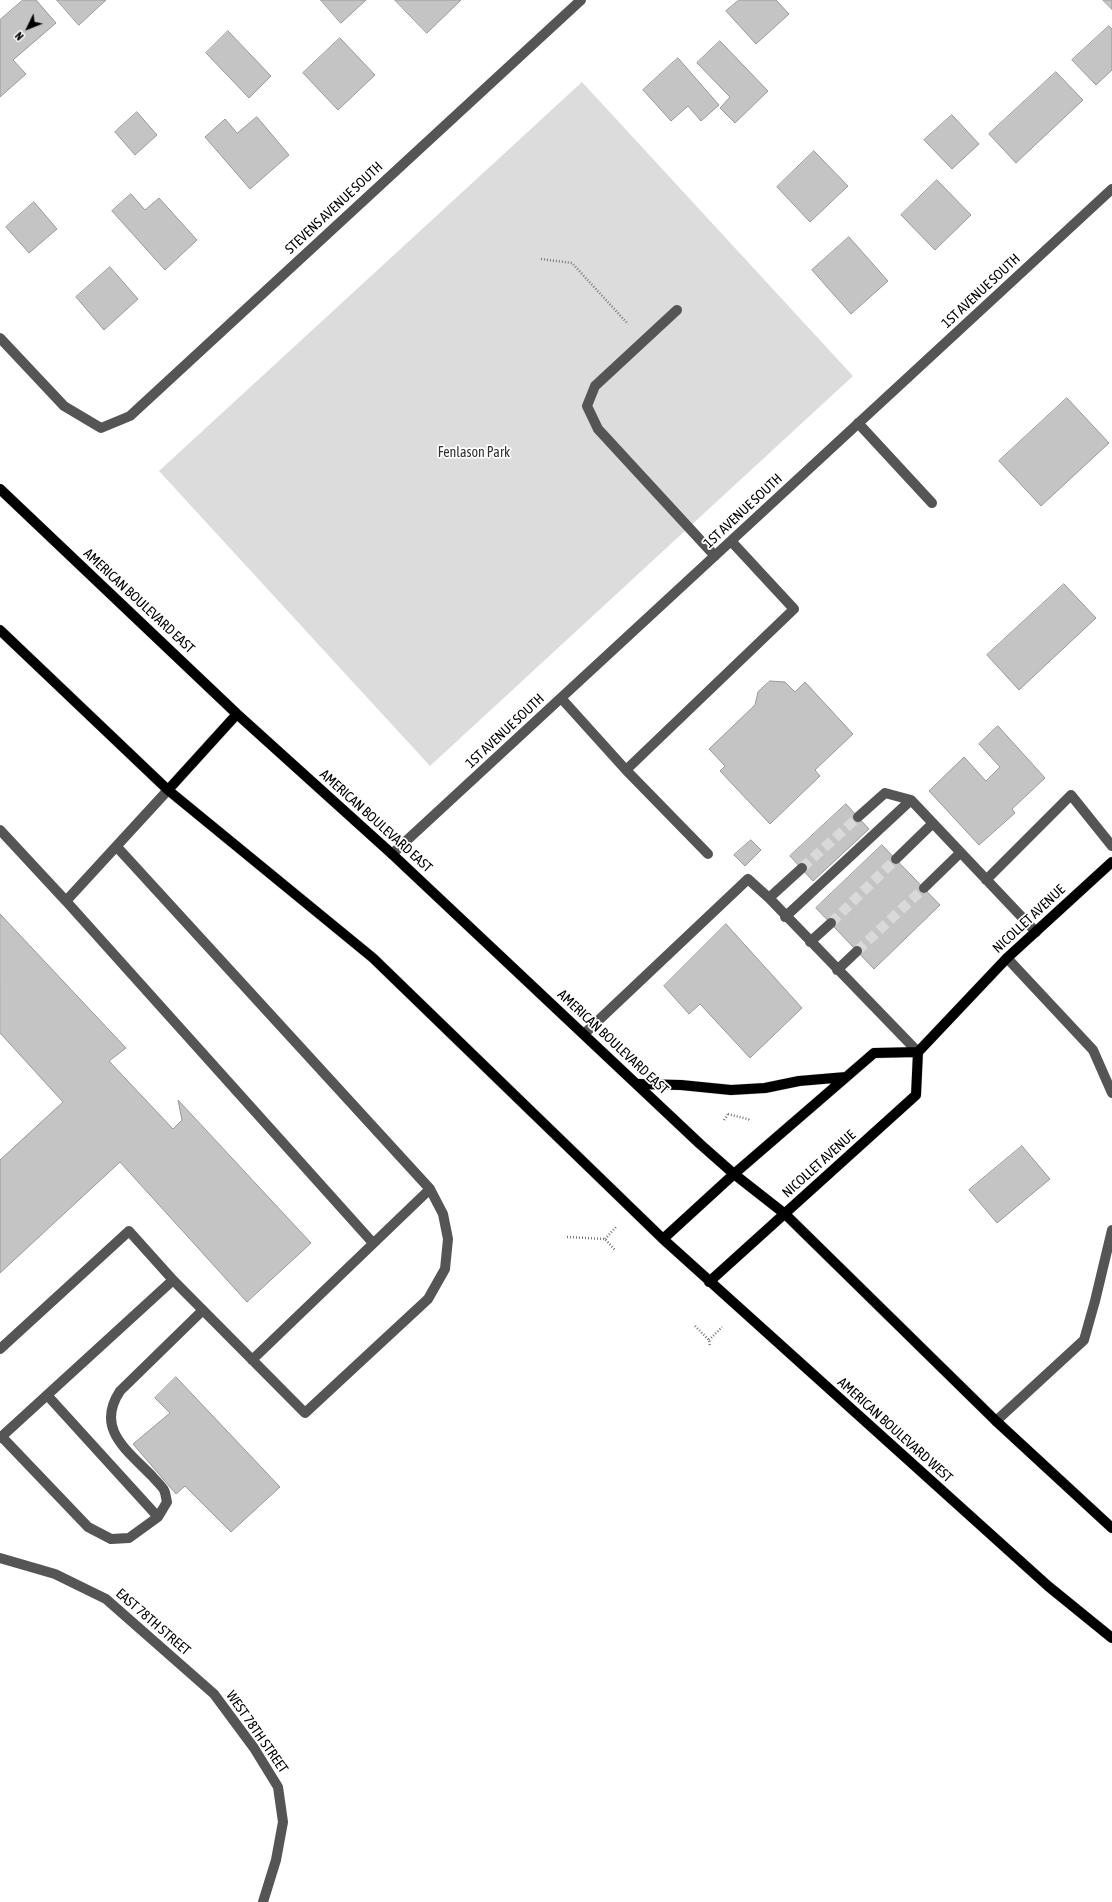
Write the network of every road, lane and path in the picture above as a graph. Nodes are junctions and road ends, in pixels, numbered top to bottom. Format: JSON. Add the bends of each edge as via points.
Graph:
{"nodes":[{"id":1,"x":581,"y":0,"type":"edge"},
{"id":2,"x":1112,"y":189,"type":"edge"},
{"id":3,"x":541,"y":259,"type":"dead end"},
{"id":4,"x":677,"y":310,"type":"dead end"},
{"id":5,"x":628,"y":324,"type":"dead end"},
{"id":6,"x":0,"y":338,"type":"edge"},
{"id":7,"x":858,"y":423,"type":"junction"},
{"id":8,"x":0,"y":489,"type":"edge"},
{"id":9,"x":932,"y":503,"type":"dead end"},
{"id":10,"x":731,"y":541,"type":"junction"},
{"id":11,"x":715,"y":556,"type":"junction"},
{"id":12,"x":0,"y":630,"type":"edge"},
{"id":13,"x":561,"y":698,"type":"junction"},
{"id":14,"x":237,"y":714,"type":"junction"},
{"id":15,"x":626,"y":770,"type":"junction"},
{"id":16,"x":168,"y":790,"type":"junction"},
{"id":17,"x":911,"y":800,"type":"junction"},
{"id":18,"x":858,"y":817,"type":"tunnel mouth"},
{"id":19,"x":933,"y":823,"type":"junction"},
{"id":20,"x":0,"y":830,"type":"edge"},
{"id":21,"x":1112,"y":846,"type":"edge"},
{"id":22,"x":117,"y":847,"type":"junction"},
{"id":23,"x":960,"y":853,"type":"junction"},
{"id":24,"x":392,"y":854,"type":"junction"},
{"id":25,"x":708,"y":854,"type":"dead end"},
{"id":26,"x":896,"y":859,"type":"tunnel mouth"},
{"id":27,"x":1112,"y":862,"type":"edge"},
{"id":28,"x":802,"y":868,"type":"tunnel mouth"},
{"id":29,"x":986,"y":880,"type":"junction"},
{"id":30,"x":924,"y":888,"type":"tunnel mouth"},
{"id":31,"x":768,"y":898,"type":"junction"},
{"id":32,"x":66,"y":901,"type":"junction"},
{"id":33,"x":785,"y":917,"type":"junction"},
{"id":34,"x":831,"y":923,"type":"tunnel mouth"},
{"id":35,"x":1036,"y":932,"type":"junction"},
{"id":36,"x":810,"y":942,"type":"junction"},
{"id":37,"x":857,"y":951,"type":"tunnel mouth"},
{"id":38,"x":1006,"y":958,"type":"junction"},
{"id":39,"x":837,"y":970,"type":"junction"},
{"id":40,"x":584,"y":1034,"type":"junction"},
{"id":41,"x":918,"y":1052,"type":"junction"},
{"id":42,"x":846,"y":1077,"type":"junction"},
{"id":43,"x":639,"y":1084,"type":"junction"},
{"id":44,"x":1112,"y":1093,"type":"edge"},
{"id":45,"x":728,"y":1114,"type":"dead end"},
{"id":46,"x":751,"y":1120,"type":"dead end"},
{"id":47,"x":734,"y":1174,"type":"junction"},
{"id":48,"x":430,"y":1189,"type":"junction"},
{"id":49,"x":785,"y":1214,"type":"junction"},
{"id":50,"x":618,"y":1225,"type":"dead end"},
{"id":51,"x":1112,"y":1230,"type":"edge"},
{"id":52,"x":567,"y":1237,"type":"dead end"},
{"id":53,"x":605,"y":1239,"type":"junction"},
{"id":54,"x":663,"y":1239,"type":"junction"},
{"id":55,"x":373,"y":1243,"type":"junction"},
{"id":56,"x":615,"y":1250,"type":"dead end"},
{"id":57,"x":173,"y":1280,"type":"junction"},
{"id":58,"x":709,"y":1282,"type":"junction"},
{"id":59,"x":203,"y":1310,"type":"junction"},
{"id":60,"x":695,"y":1326,"type":"dead end"},
{"id":61,"x":722,"y":1327,"type":"dead end"},
{"id":62,"x":709,"y":1340,"type":"junction"},
{"id":63,"x":710,"y":1347,"type":"dead end"},
{"id":64,"x":0,"y":1349,"type":"edge"},
{"id":65,"x":252,"y":1360,"type":"junction"},
{"id":66,"x":47,"y":1395,"type":"junction"},
{"id":67,"x":996,"y":1421,"type":"junction"},
{"id":68,"x":1,"y":1437,"type":"edge"},
{"id":69,"x":158,"y":1516,"type":"junction"},
{"id":70,"x":1112,"y":1528,"type":"edge"},
{"id":71,"x":0,"y":1558,"type":"edge"},
{"id":72,"x":1112,"y":1638,"type":"edge"},
{"id":73,"x":214,"y":1694,"type":"joint"},
{"id":74,"x":263,"y":1902,"type":"edge"}],
"edges":[{"from":1,"to":6,"type":"street","name":"STEVENS AVENUE SOUTH","via":[[130,416],[101,428],[64,406]]},
{"from":2,"to":7,"type":"street","name":"1ST AVENUE SOUTH"},
{"from":3,"to":5,"type":"path","via":[[572,263]]},
{"from":4,"to":11,"type":"street","via":[[595,386],[587,406],[598,430]]},
{"from":7,"to":9,"type":"street"},
{"from":7,"to":10,"type":"street","name":"1ST AVENUE SOUTH"},
{"from":8,"to":14,"type":"main road","name":"AMERICAN BOULEVARD EAST"},
{"from":10,"to":11,"type":"street","name":"1ST AVENUE SOUTH"},
{"from":10,"to":15,"type":"street","via":[[794,609]]},
{"from":11,"to":13,"type":"street","name":"1ST AVENUE SOUTH"},
{"from":12,"to":16,"type":"main road"},
{"from":13,"to":15,"type":"street"},
{"from":13,"to":24,"type":"street","name":"1ST AVENUE SOUTH"},
{"from":14,"to":16,"type":"main road"},
{"from":14,"to":24,"type":"main road","name":"AMERICAN BOULEVARD EAST"},
{"from":15,"to":25,"type":"street"},
{"from":16,"to":22,"type":"street"},
{"from":16,"to":54,"type":"main road","via":[[373,958]]},
{"from":17,"to":18,"type":"street","via":[[885,793]]},
{"from":17,"to":19,"type":"street"},
{"from":17,"to":33,"type":"street"},
{"from":19,"to":23,"type":"street"},
{"from":19,"to":26,"type":"street"},
{"from":20,"to":32,"type":"street"},
{"from":21,"to":29,"type":"street","via":[[1070,795]]},
{"from":22,"to":32,"type":"street"},
{"from":22,"to":48,"type":"street"},
{"from":23,"to":29,"type":"street"},
{"from":23,"to":30,"type":"street"},
{"from":24,"to":40,"type":"main road","name":"AMERICAN BOULEVARD EAST"},
{"from":27,"to":35,"type":"main road","name":"NICOLLET AVENUE"},
{"from":28,"to":31,"type":"street"},
{"from":29,"to":35,"type":"street"},
{"from":31,"to":33,"type":"street"},
{"from":31,"to":40,"type":"street","via":[[748,879]]},
{"from":32,"to":55,"type":"street"},
{"from":33,"to":36,"type":"street"},
{"from":34,"to":36,"type":"street"},
{"from":35,"to":38,"type":"main road","name":"NICOLLET AVENUE"},
{"from":36,"to":39,"type":"street"},
{"from":37,"to":39,"type":"street"},
{"from":38,"to":41,"type":"main road","name":"NICOLLET AVENUE"},
{"from":38,"to":44,"type":"street","via":[[1093,1050]]},
{"from":39,"to":41,"type":"street"},
{"from":40,"to":43,"type":"main road","name":"AMERICAN BOULEVARD EAST"},
{"from":41,"to":42,"type":"main road","via":[[874,1053]]},
{"from":41,"to":49,"type":"main road","name":"NICOLLET AVENUE","via":[[916,1095]]},
{"from":42,"to":43,"type":"main road","via":[[731,1090]]},
{"from":42,"to":47,"type":"main road"},
{"from":43,"to":47,"type":"main road","name":"AMERICAN BOULEVARD EAST"},
{"from":45,"to":46,"type":"path"},
{"from":47,"to":49,"type":"main road"},
{"from":47,"to":54,"type":"main road"},
{"from":48,"to":55,"type":"street"},
{"from":48,"to":65,"type":"street","via":[[443,1214],[448,1239],[446,1269],[428,1299],[305,1413]]},
{"from":49,"to":58,"type":"main road","name":"NICOLLET AVENUE"},
{"from":49,"to":67,"type":"main road"},
{"from":50,"to":53,"type":"path"},
{"from":51,"to":67,"type":"street","via":[[1084,1340]]},
{"from":52,"to":53,"type":"path"},
{"from":53,"to":56,"type":"path"},
{"from":54,"to":58,"type":"main road","name":"AMERICAN BOULEVARD WEST"},
{"from":55,"to":65,"type":"street"},
{"from":57,"to":59,"type":"street"},
{"from":57,"to":64,"type":"street","via":[[129,1231]]},
{"from":57,"to":66,"type":"street"},
{"from":58,"to":72,"type":"main road","name":"AMERICAN BOULEVARD WEST","via":[[1048,1586]]},
{"from":59,"to":65,"type":"street"},
{"from":59,"to":69,"type":"street","via":[[120,1391],[110,1414],[111,1427],[117,1438],[164,1490],[167,1502]]},
{"from":60,"to":62,"type":"path"},
{"from":61,"to":62,"type":"path"},
{"from":62,"to":63,"type":"path"},
{"from":66,"to":68,"type":"street"},
{"from":66,"to":69,"type":"street"},
{"from":67,"to":70,"type":"main road"},
{"from":68,"to":69,"type":"street","via":[[88,1527],[111,1539],[129,1538]]},
{"from":71,"to":73,"type":"street","name":"EAST 78TH STREET","via":[[55,1574],[106,1599]]},
{"from":73,"to":74,"type":"street","name":"WEST 78TH STREET","via":[[278,1786],[284,1822]]}]}
